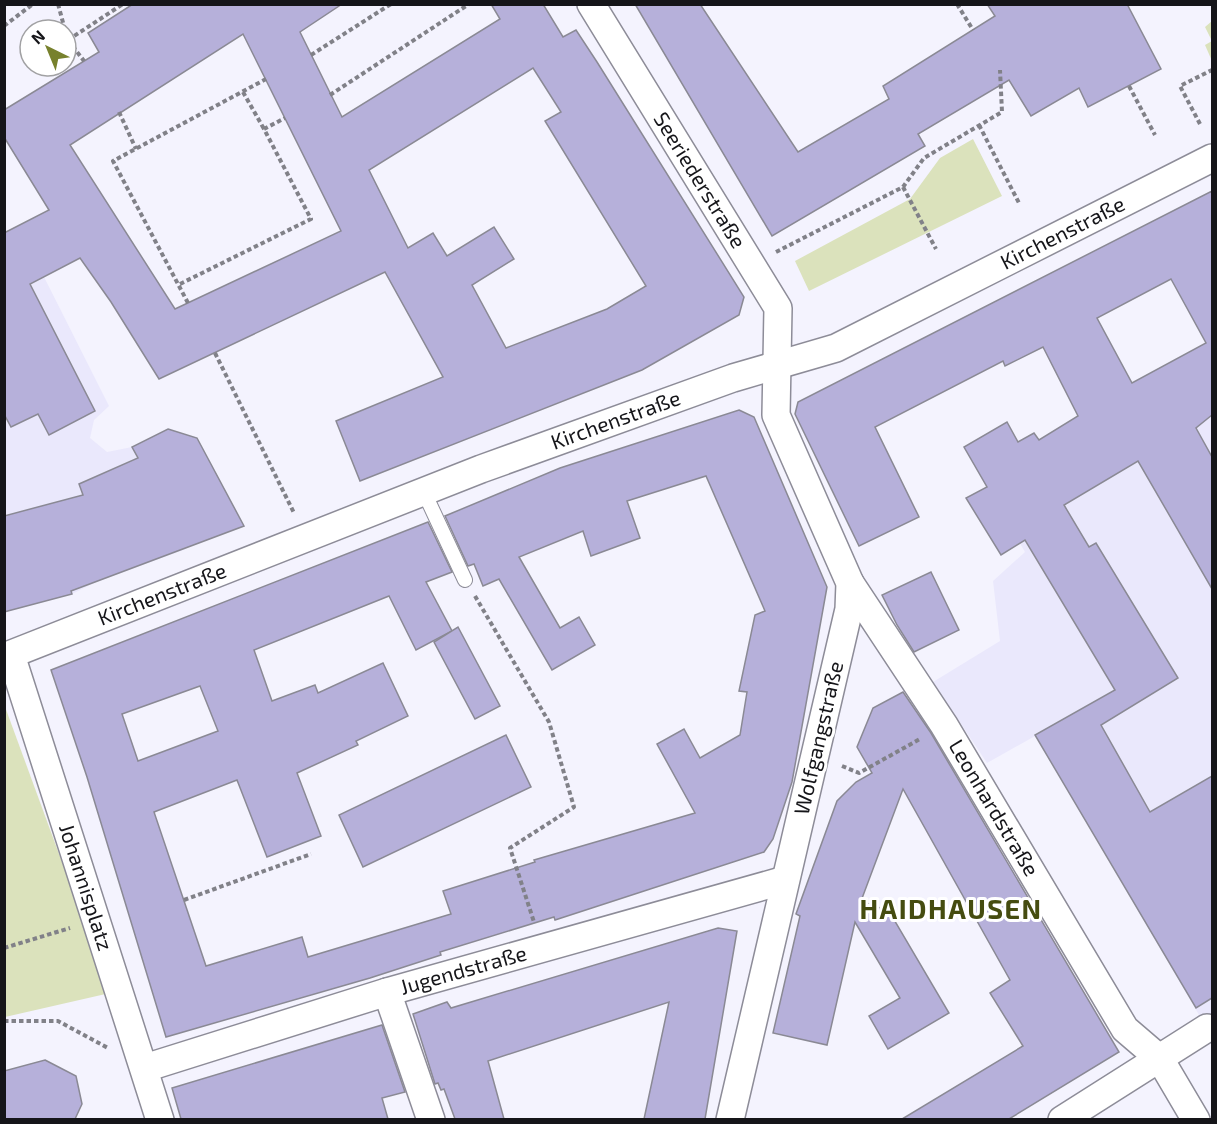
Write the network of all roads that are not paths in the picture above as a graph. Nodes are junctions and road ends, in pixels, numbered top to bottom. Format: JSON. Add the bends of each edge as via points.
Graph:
{"nodes":[{"id":1,"x":591,"y":4,"type":"edge"},
{"id":2,"x":1212,"y":158,"type":"edge"},
{"id":3,"x":777,"y":365,"type":"junction"},
{"id":4,"x":424,"y":492,"type":"junction"},
{"id":5,"x":465,"y":580,"type":"road end"},
{"id":6,"x":850,"y":583,"type":"junction"},
{"id":7,"x":8,"y":656,"type":"edge"},
{"id":8,"x":785,"y":880,"type":"junction"},
{"id":9,"x":387,"y":992,"type":"junction"},
{"id":10,"x":1210,"y":1026,"type":"edge"},
{"id":11,"x":1160,"y":1059,"type":"junction"},
{"id":12,"x":145,"y":1068,"type":"junction"},
{"id":13,"x":160,"y":1119,"type":"edge"},
{"id":14,"x":431,"y":1119,"type":"edge"},
{"id":15,"x":730,"y":1119,"type":"edge"},
{"id":16,"x":1062,"y":1119,"type":"edge"},
{"id":17,"x":1196,"y":1119,"type":"edge"}],
"edges":[{"from":1,"to":3,"type":"street","name":"Seeriederstraße","via":[[778,308]]},
{"from":2,"to":3,"type":"street","name":"Kirchenstraße","via":[[836,348]]},
{"from":3,"to":4,"type":"street","name":"Kirchenstraße"},
{"from":3,"to":6,"type":"street","name":"Wolfgangstraße","via":[[776,415]]},
{"from":4,"to":5,"type":"lane"},
{"from":4,"to":7,"type":"street","name":"Kirchenstraße"},
{"from":6,"to":8,"type":"street","name":"Wolfgangstraße","via":[[849,609]]},
{"from":6,"to":11,"type":"street","name":"Leonhardstraße","via":[[944,725],[1125,1029]]},
{"from":7,"to":12,"type":"street","name":"Johannisplatz"},
{"from":8,"to":9,"type":"street","name":"Jugendstraße"},
{"from":8,"to":15,"type":"street","name":"Wolfgangstraße"},
{"from":9,"to":12,"type":"street","name":"Jugendstraße"},
{"from":9,"to":14,"type":"street"},
{"from":10,"to":11,"type":"street"},
{"from":11,"to":16,"type":"street"},
{"from":11,"to":17,"type":"street","name":"Leonhardstraße"},
{"from":12,"to":13,"type":"street","name":"Johannisplatz"}]}
